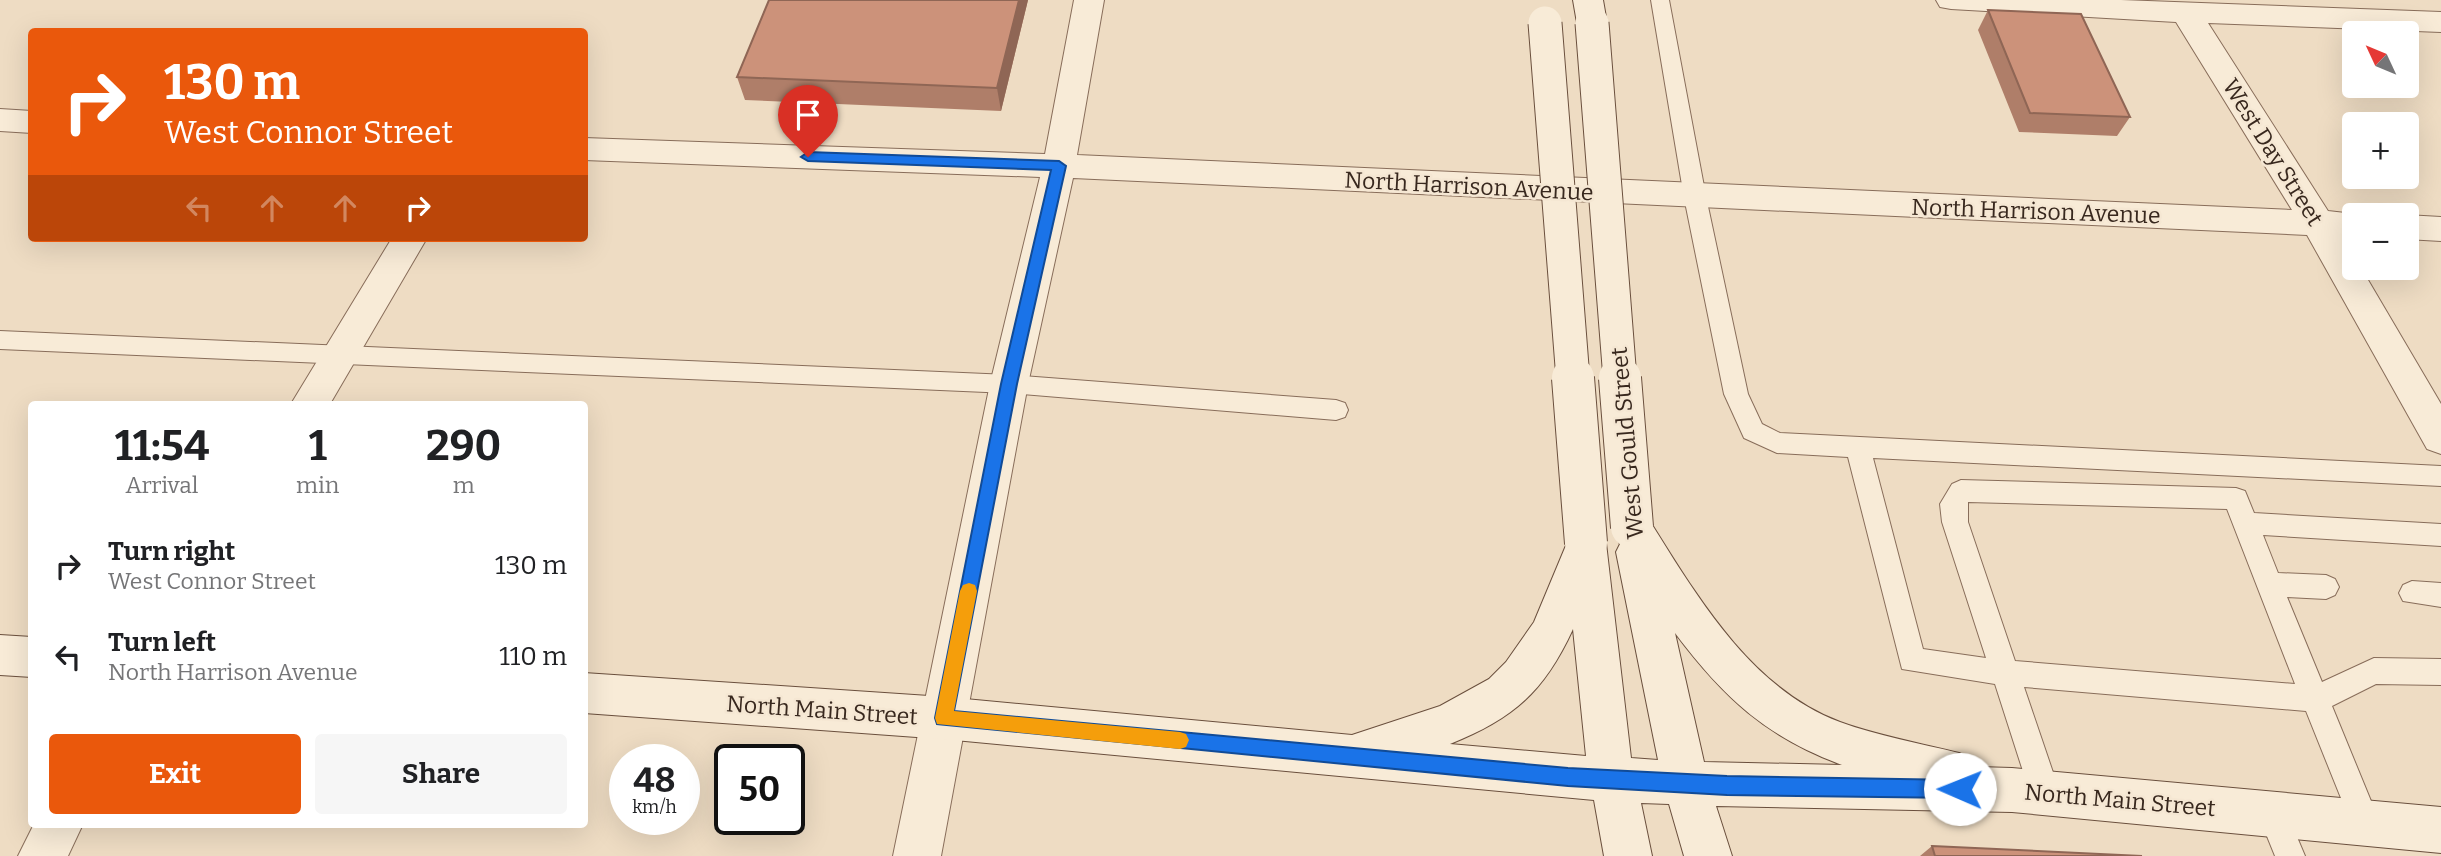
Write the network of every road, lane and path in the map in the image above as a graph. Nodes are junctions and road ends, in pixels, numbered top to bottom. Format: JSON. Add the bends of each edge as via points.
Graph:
{"nodes":[{"id":1,"x":1089,"y":0,"type":"edge"},
{"id":2,"x":1660,"y":0,"type":"edge"},
{"id":3,"x":1951,"y":0,"type":"edge"},
{"id":4,"x":1544,"y":11,"type":"edge"},
{"id":5,"x":1590,"y":12,"type":"edge"},
{"id":6,"x":2186,"y":13,"type":"junction"},
{"id":7,"x":2441,"y":22,"type":"edge"},
{"id":8,"x":0,"y":120,"type":"edge"},
{"id":9,"x":28,"y":122,"type":"edge"},
{"id":10,"x":588,"y":149,"type":"edge"},
{"id":11,"x":1059,"y":166,"type":"junction"},
{"id":12,"x":1695,"y":197,"type":"junction"},
{"id":13,"x":2319,"y":223,"type":"junction"},
{"id":14,"x":2342,"y":224,"type":"edge"},
{"id":15,"x":2419,"y":228,"type":"edge"},
{"id":16,"x":2441,"y":229,"type":"edge"},
{"id":17,"x":408,"y":242,"type":"edge"},
{"id":18,"x":0,"y":340,"type":"edge"},
{"id":19,"x":338,"y":356,"type":"junction"},
{"id":20,"x":1009,"y":384,"type":"junction"},
{"id":21,"x":312,"y":401,"type":"edge"},
{"id":22,"x":1336,"y":410,"type":"dead end"},
{"id":23,"x":2441,"y":438,"type":"edge"},
{"id":24,"x":1858,"y":447,"type":"junction"},
{"id":25,"x":2222,"y":467,"type":"junction"},
{"id":26,"x":2441,"y":476,"type":"edge"},
{"id":27,"x":2241,"y":511,"type":"junction"},
{"id":28,"x":1632,"y":527,"type":"junction"},
{"id":29,"x":2441,"y":535,"type":"edge"},
{"id":30,"x":1586,"y":542,"type":"junction"},
{"id":31,"x":2269,"y":584,"type":"junction"},
{"id":32,"x":2326,"y":587,"type":"dead end"},
{"id":33,"x":2412,"y":593,"type":"dead end"},
{"id":34,"x":2441,"y":595,"type":"edge"},
{"id":35,"x":0,"y":655,"type":"edge"},
{"id":36,"x":28,"y":657,"type":"edge"},
{"id":37,"x":2007,"y":673,"type":"junction"},
{"id":38,"x":2441,"y":673,"type":"edge"},
{"id":39,"x":588,"y":693,"type":"edge"},
{"id":40,"x":2317,"y":699,"type":"junction"},
{"id":41,"x":944,"y":718,"type":"junction"},
{"id":42,"x":1350,"y":756,"type":"junction"},
{"id":43,"x":1611,"y":778,"type":"junction"},
{"id":44,"x":1686,"y":784,"type":"junction"},
{"id":45,"x":2028,"y":791,"type":"junction"},
{"id":46,"x":2273,"y":814,"type":"junction"},
{"id":47,"x":2365,"y":823,"type":"junction"},
{"id":48,"x":58,"y":828,"type":"edge"},
{"id":49,"x":2441,"y":830,"type":"edge"},
{"id":50,"x":41,"y":856,"type":"edge"},
{"id":51,"x":917,"y":856,"type":"edge"},
{"id":52,"x":1628,"y":856,"type":"edge"},
{"id":53,"x":1708,"y":856,"type":"edge"},
{"id":54,"x":2290,"y":856,"type":"edge"}],
"edges":[{"from":1,"to":11,"type":"street"},
{"from":2,"to":12,"type":"lane"},
{"from":3,"to":6,"type":"street"},
{"from":4,"to":30,"type":"street","bridge":true},
{"from":5,"to":28,"type":"street","name":"West Gould Street","bridge":true},
{"from":6,"to":7,"type":"street"},
{"from":6,"to":13,"type":"street","name":"West Day Street"},
{"from":8,"to":9,"type":"street"},
{"from":10,"to":11,"type":"street","name":"North Harrison Avenue"},
{"from":11,"to":12,"type":"street","name":"North Harrison Avenue"},
{"from":11,"to":20,"type":"street"},
{"from":12,"to":13,"type":"street","name":"North Harrison Avenue"},
{"from":12,"to":24,"type":"lane","via":[[1736,394],[1753,431],[1777,443]]},
{"from":13,"to":14,"type":"street","name":"North Harrison Avenue"},
{"from":13,"to":23,"type":"street","name":"West Day Street"},
{"from":15,"to":16,"type":"street"},
{"from":17,"to":19,"type":"street"},
{"from":18,"to":19,"type":"lane"},
{"from":19,"to":20,"type":"lane"},
{"from":19,"to":21,"type":"street"},
{"from":20,"to":22,"type":"lane"},
{"from":20,"to":41,"type":"street"},
{"from":24,"to":25,"type":"lane"},
{"from":24,"to":37,"type":"lane","via":[[1912,660]]},
{"from":25,"to":26,"type":"lane"},
{"from":25,"to":27,"type":"lane"},
{"from":27,"to":29,"type":"lane"},
{"from":27,"to":31,"type":"lane"},
{"from":27,"to":37,"type":"lane","via":[[1961,491],[1953,504],[1955,522]]},
{"from":28,"to":44,"type":"street","name":"West Gould Street"},
{"from":28,"to":45,"type":"street","via":[[1719,659],[1772,708],[1824,737]]},
{"from":30,"to":42,"type":"street","via":[[1565,600],[1534,663],[1504,693],[1454,721]]},
{"from":30,"to":43,"type":"street"},
{"from":31,"to":32,"type":"lane"},
{"from":31,"to":40,"type":"lane"},
{"from":33,"to":34,"type":"lane"},
{"from":35,"to":36,"type":"street"},
{"from":37,"to":40,"type":"lane"},
{"from":37,"to":45,"type":"lane"},
{"from":38,"to":40,"type":"lane","via":[[2374,671]]},
{"from":39,"to":41,"type":"street","name":"North Main Street"},
{"from":40,"to":47,"type":"lane"},
{"from":41,"to":42,"type":"street","name":"North Main Street"},
{"from":41,"to":51,"type":"street"},
{"from":42,"to":43,"type":"street","name":"North Main Street"},
{"from":43,"to":44,"type":"street","name":"North Main Street"},
{"from":43,"to":52,"type":"street"},
{"from":44,"to":45,"type":"street","name":"North Main Street"},
{"from":44,"to":53,"type":"street","name":"West Gould Street"},
{"from":45,"to":46,"type":"street","name":"North Main Street"},
{"from":46,"to":47,"type":"street","name":"North Main Street"},
{"from":46,"to":54,"type":"lane"},
{"from":47,"to":49,"type":"street","name":"North Main Street"},
{"from":48,"to":50,"type":"street"}]}
